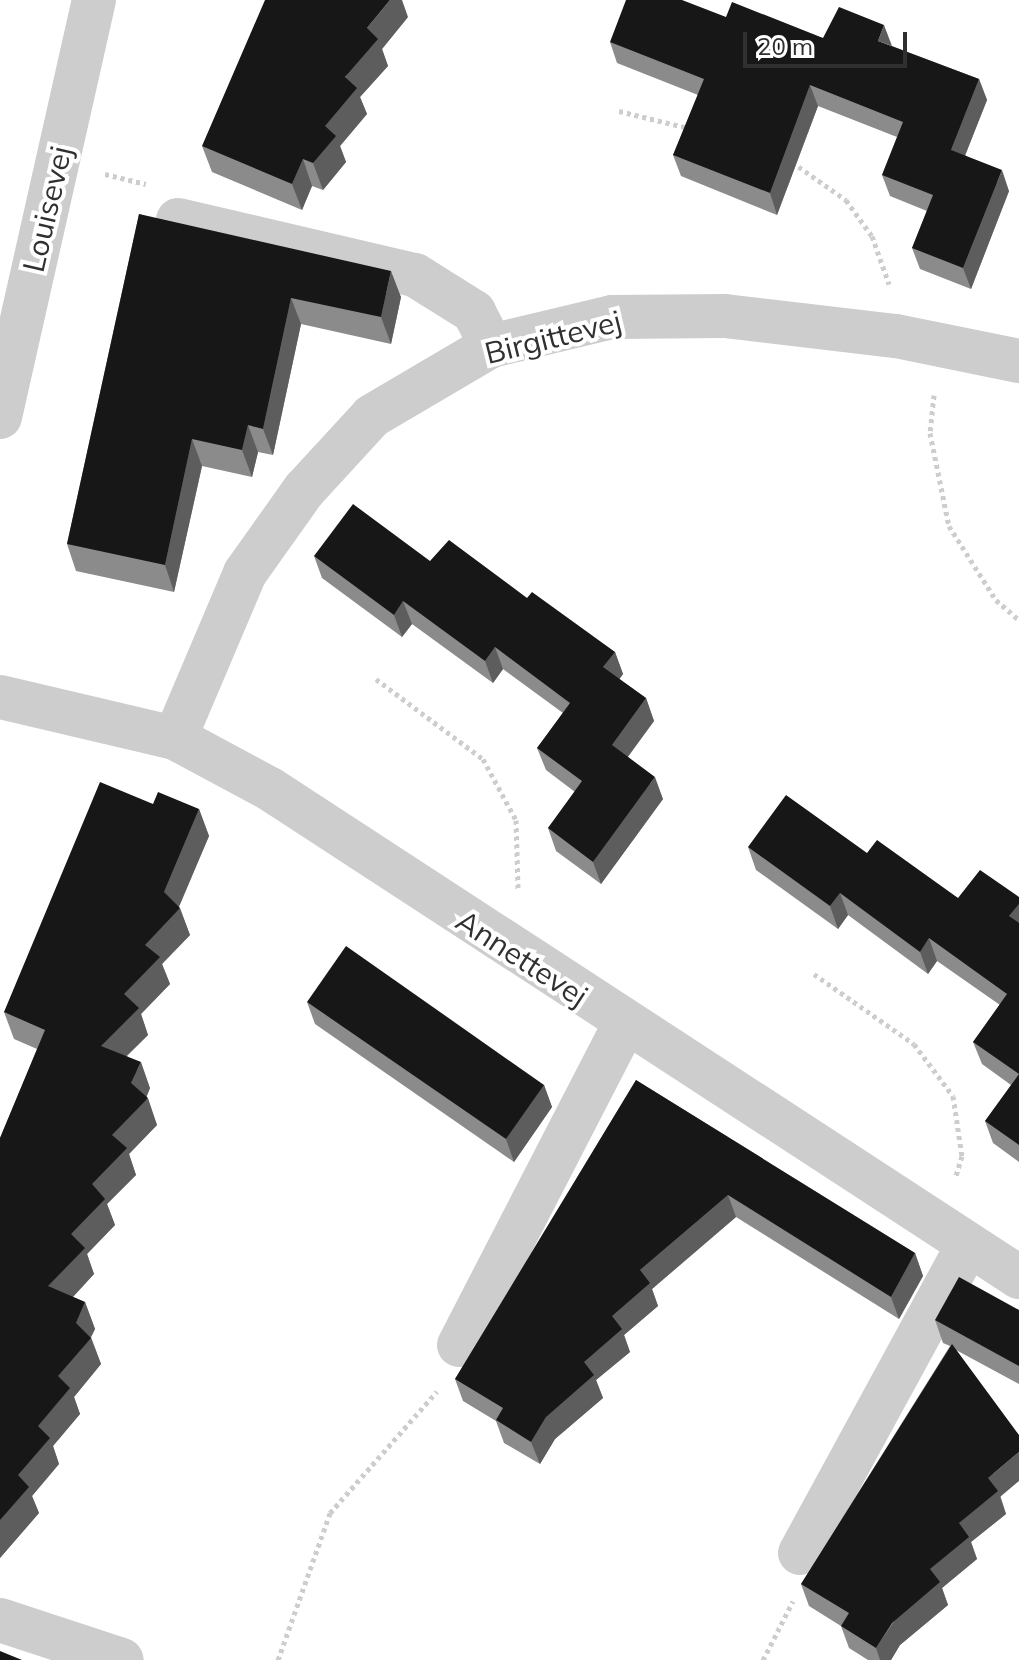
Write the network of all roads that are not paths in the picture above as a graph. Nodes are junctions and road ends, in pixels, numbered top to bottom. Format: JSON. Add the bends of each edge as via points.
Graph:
{"nodes":[{"id":1,"x":94,"y":0,"type":"edge"},
{"id":2,"x":178,"y":220,"type":"edge"},
{"id":3,"x":491,"y":346,"type":"junction"},
{"id":4,"x":1019,"y":361,"type":"edge"},
{"id":5,"x":0,"y":417,"type":"edge"},
{"id":6,"x":0,"y":697,"type":"edge"},
{"id":7,"x":175,"y":738,"type":"junction"},
{"id":8,"x":624,"y":1026,"type":"junction"},
{"id":9,"x":954,"y":1238,"type":"junction"},
{"id":10,"x":1019,"y":1277,"type":"edge"},
{"id":11,"x":459,"y":1345,"type":"dead end"},
{"id":12,"x":800,"y":1553,"type":"dead end"},
{"id":13,"x":0,"y":1620,"type":"edge"},
{"id":14,"x":122,"y":1660,"type":"edge"}],
"edges":[{"from":1,"to":5,"type":"street","name":"Louisevej"},
{"from":2,"to":3,"type":"street","via":[[415,275],[474,312]]},
{"from":3,"to":4,"type":"street","name":"Birgittevej","via":[[612,317],[725,316],[896,336]]},
{"from":3,"to":7,"type":"street","name":"Birgittevej","via":[[372,416],[304,490],[245,573]]},
{"from":6,"to":7,"type":"street","name":"Annettevej"},
{"from":7,"to":8,"type":"street","name":"Annettevej","via":[[270,789]]},
{"from":8,"to":9,"type":"street","name":"Annettevej"},
{"from":8,"to":11,"type":"street"},
{"from":9,"to":10,"type":"street","name":"Annettevej"},
{"from":9,"to":12,"type":"street"},
{"from":13,"to":14,"type":"street"}]}
